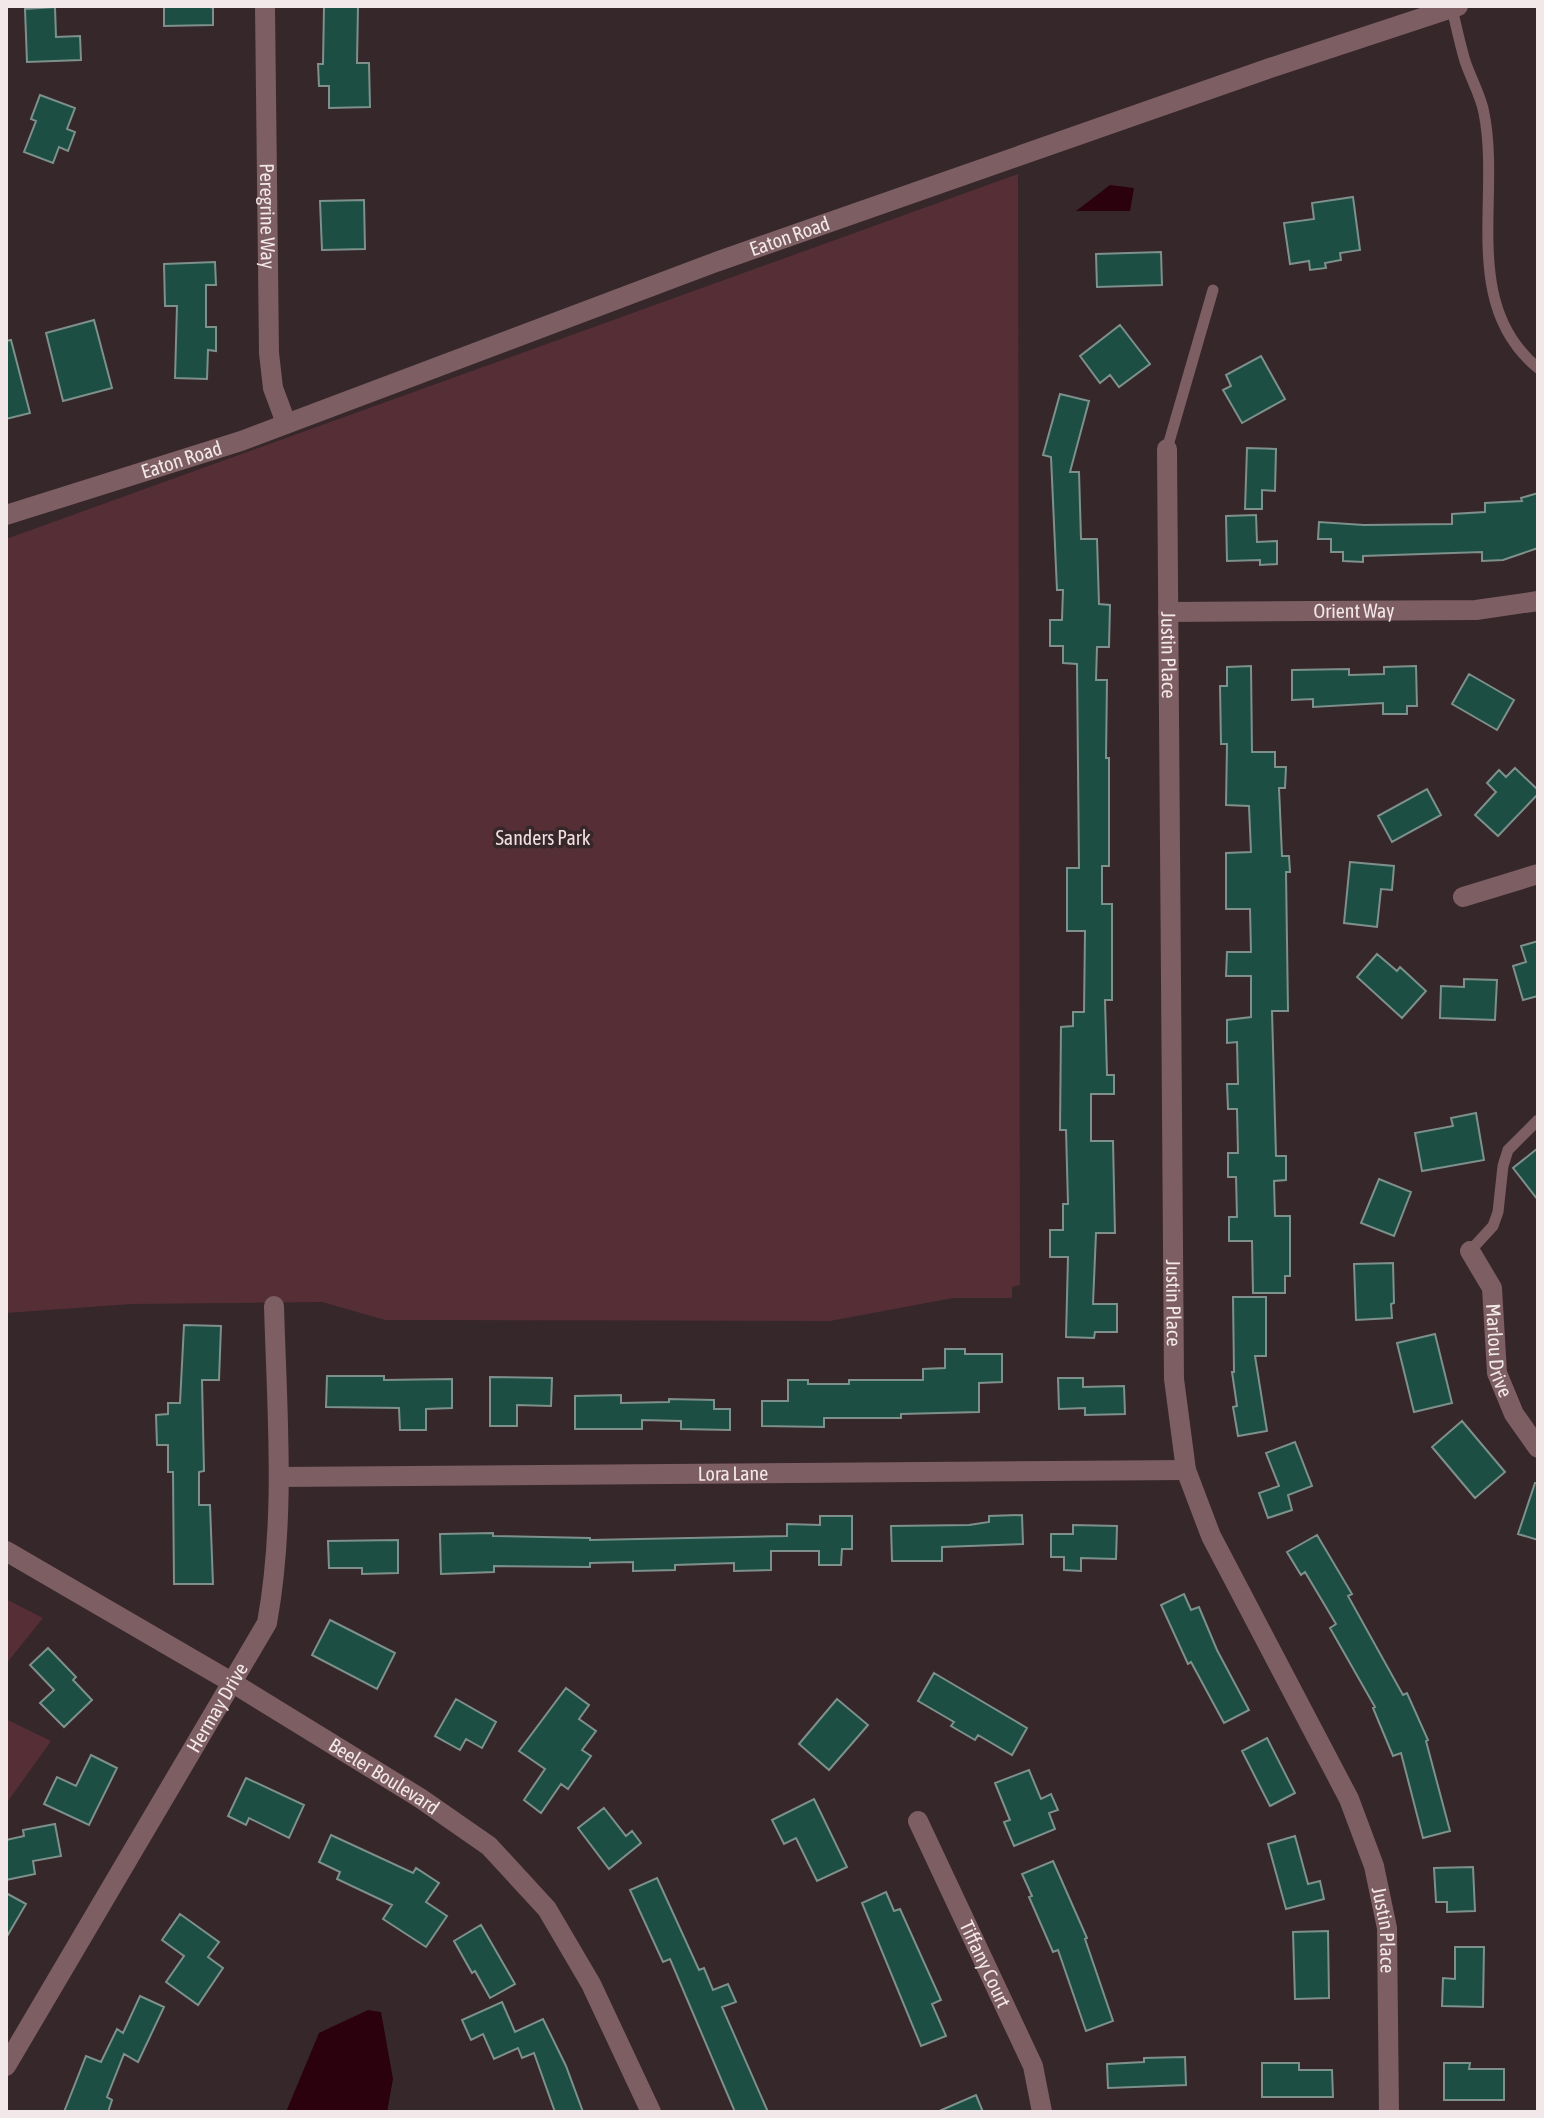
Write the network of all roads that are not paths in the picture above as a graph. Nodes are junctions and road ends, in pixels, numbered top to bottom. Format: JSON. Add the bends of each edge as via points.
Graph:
{"nodes":[{"id":1,"x":265,"y":6,"type":"edge"},
{"id":2,"x":1455,"y":7,"type":"edge"},
{"id":3,"x":1213,"y":290,"type":"dead end"},
{"id":4,"x":1538,"y":368,"type":"edge"},
{"id":5,"x":286,"y":423,"type":"junction"},
{"id":6,"x":1167,"y":449,"type":"joint"},
{"id":7,"x":6,"y":515,"type":"edge"},
{"id":8,"x":1536,"y":607,"type":"edge"},
{"id":9,"x":1168,"y":612,"type":"junction"},
{"id":10,"x":1538,"y":874,"type":"edge"},
{"id":11,"x":1463,"y":897,"type":"dead end"},
{"id":12,"x":1538,"y":1120,"type":"edge"},
{"id":13,"x":1470,"y":1251,"type":"joint"},
{"id":14,"x":274,"y":1306,"type":"dead end"},
{"id":15,"x":1538,"y":1448,"type":"edge"},
{"id":16,"x":1186,"y":1470,"type":"junction"},
{"id":17,"x":279,"y":1477,"type":"junction"},
{"id":18,"x":6,"y":1551,"type":"edge"},
{"id":19,"x":233,"y":1683,"type":"junction"},
{"id":20,"x":918,"y":1821,"type":"dead end"},
{"id":21,"x":6,"y":2066,"type":"edge"},
{"id":22,"x":651,"y":2112,"type":"edge"},
{"id":23,"x":1042,"y":2112,"type":"edge"},
{"id":24,"x":1389,"y":2112,"type":"edge"}],
"edges":[{"from":1,"to":5,"type":"street","name":"Peregrine Way","via":[[269,353],[273,388]]},
{"from":2,"to":4,"type":"lane","via":[[1465,60],[1484,111],[1491,176],[1486,240],[1491,290],[1508,333]]},
{"from":2,"to":5,"type":"street","name":"Eaton Road","via":[[716,262]]},
{"from":3,"to":6,"type":"lane"},
{"from":5,"to":7,"type":"street","name":"Eaton Road"},
{"from":6,"to":9,"type":"street","name":"Justin Place"},
{"from":8,"to":9,"type":"street","name":"Orient Way"},
{"from":9,"to":16,"type":"street","name":"Justin Place","via":[[1174,1379]]},
{"from":10,"to":11,"type":"street"},
{"from":12,"to":13,"type":"lane","via":[[1508,1150],[1493,1226]]},
{"from":13,"to":15,"type":"street","name":"Marlou Drive","via":[[1492,1288],[1497,1373],[1514,1414]]},
{"from":14,"to":17,"type":"street","name":"Hermay Drive"},
{"from":16,"to":17,"type":"street","name":"Lora Lane"},
{"from":16,"to":24,"type":"street","name":"Justin Place","via":[[1211,1536],[1349,1799],[1374,1866],[1387,1928]]},
{"from":17,"to":19,"type":"street","name":"Hermay Drive","via":[[276,1573],[267,1623]]},
{"from":18,"to":19,"type":"street","name":"Beeler Boulevard"},
{"from":19,"to":21,"type":"street","name":"Hermay Drive"},
{"from":19,"to":22,"type":"street","name":"Beeler Boulevard","via":[[489,1846],[547,1909],[591,1984]]},
{"from":20,"to":23,"type":"street","name":"Tiffany Court","via":[[1033,2066]]}]}
